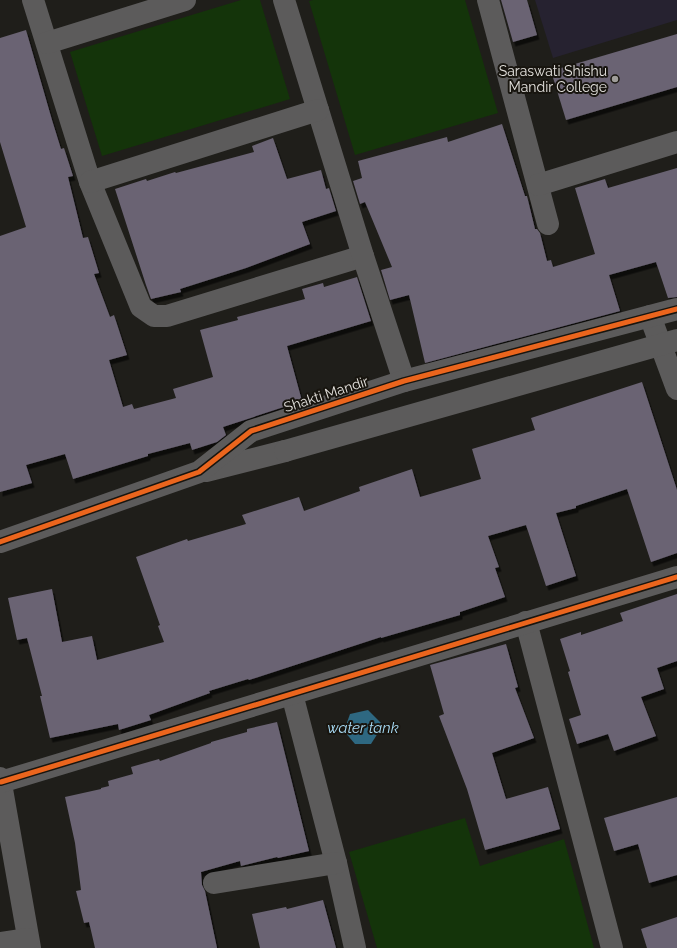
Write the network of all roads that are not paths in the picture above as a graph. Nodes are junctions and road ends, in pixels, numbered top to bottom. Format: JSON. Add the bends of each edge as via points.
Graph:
{"nodes":[{"id":1,"x":33,"y":0,"type":"edge"},
{"id":2,"x":185,"y":0,"type":"edge"},
{"id":3,"x":284,"y":0,"type":"edge"},
{"id":4,"x":488,"y":0,"type":"edge"},
{"id":5,"x":47,"y":43,"type":"junction"},
{"id":6,"x":318,"y":110,"type":"junction"},
{"id":7,"x":677,"y":142,"type":"edge"},
{"id":8,"x":90,"y":182,"type":"junction"},
{"id":9,"x":538,"y":185,"type":"junction"},
{"id":10,"x":548,"y":224,"type":"dead end"},
{"id":11,"x":363,"y":256,"type":"junction"},
{"id":12,"x":677,"y":309,"type":"edge"},
{"id":13,"x":650,"y":316,"type":"junction"},
{"id":14,"x":677,"y":340,"type":"edge"},
{"id":15,"x":404,"y":381,"type":"junction"},
{"id":16,"x":677,"y":389,"type":"edge"},
{"id":17,"x":199,"y":472,"type":"junction"},
{"id":18,"x":0,"y":542,"type":"edge"},
{"id":19,"x":677,"y":577,"type":"edge"},
{"id":20,"x":526,"y":622,"type":"junction"},
{"id":21,"x":292,"y":694,"type":"junction"},
{"id":22,"x":0,"y":780,"type":"edge"},
{"id":23,"x":336,"y":863,"type":"junction"},
{"id":24,"x":214,"y":883,"type":"dead end"},
{"id":25,"x":29,"y":943,"type":"edge"},
{"id":26,"x":0,"y":944,"type":"edge"},
{"id":27,"x":355,"y":948,"type":"edge"},
{"id":28,"x":612,"y":948,"type":"edge"}],
"edges":[{"from":1,"to":5,"type":"street"},
{"from":2,"to":5,"type":"street"},
{"from":3,"to":6,"type":"street"},
{"from":4,"to":9,"type":"street"},
{"from":5,"to":8,"type":"street"},
{"from":6,"to":8,"type":"street"},
{"from":6,"to":11,"type":"street"},
{"from":7,"to":9,"type":"street"},
{"from":8,"to":11,"type":"street","via":[[141,307],[154,316],[167,316]]},
{"from":9,"to":10,"type":"street"},
{"from":11,"to":15,"type":"street"},
{"from":12,"to":13,"type":"street","name":"Shakti Mandir"},
{"from":13,"to":15,"type":"street","name":"Shakti Mandir"},
{"from":13,"to":16,"type":"street"},
{"from":14,"to":17,"type":"street","bridge":true,"via":[[285,451]]},
{"from":15,"to":17,"type":"street","name":"Shakti Mandir","via":[[251,431]]},
{"from":17,"to":18,"type":"street","name":"Shakti Mandir"},
{"from":19,"to":20,"type":"street"},
{"from":20,"to":21,"type":"street"},
{"from":20,"to":28,"type":"street"},
{"from":21,"to":22,"type":"street"},
{"from":21,"to":23,"type":"street"},
{"from":22,"to":25,"type":"street"},
{"from":23,"to":24,"type":"street"},
{"from":23,"to":27,"type":"street"},
{"from":25,"to":26,"type":"street"}]}
